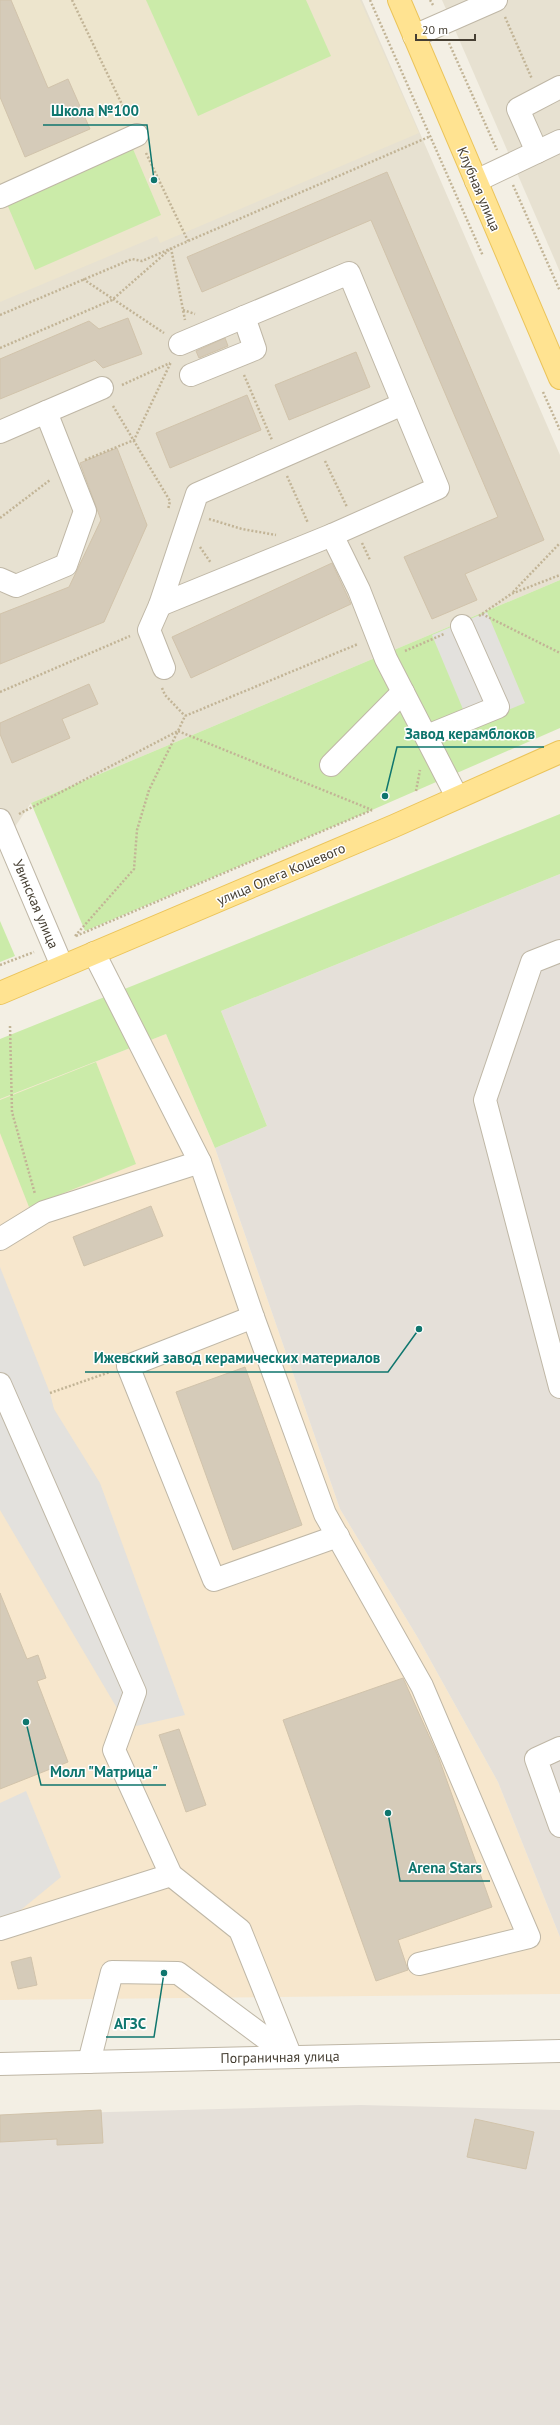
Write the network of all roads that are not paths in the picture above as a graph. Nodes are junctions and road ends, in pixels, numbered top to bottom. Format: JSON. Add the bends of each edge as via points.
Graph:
{"nodes":[{"id":1,"x":399,"y":0,"type":"edge"},
{"id":2,"x":500,"y":7,"type":"edge"},
{"id":3,"x":414,"y":36,"type":"junction"},
{"id":4,"x":560,"y":87,"type":"edge"},
{"id":5,"x":137,"y":135,"type":"dead end"},
{"id":6,"x":560,"y":141,"type":"edge"},
{"id":7,"x":537,"y":152,"type":"junction"},
{"id":8,"x":476,"y":181,"type":"junction"},
{"id":9,"x":0,"y":197,"type":"edge"},
{"id":10,"x":244,"y":317,"type":"junction"},
{"id":11,"x":180,"y":344,"type":"road end"},
{"id":12,"x":191,"y":375,"type":"dead end"},
{"id":13,"x":551,"y":382,"type":"edge"},
{"id":14,"x":104,"y":390,"type":"road end"},
{"id":15,"x":403,"y":404,"type":"junction"},
{"id":16,"x":46,"y":412,"type":"junction"},
{"id":17,"x":0,"y":432,"type":"edge"},
{"id":18,"x":324,"y":538,"type":"junction"},
{"id":19,"x":0,"y":579,"type":"edge"},
{"id":20,"x":160,"y":605,"type":"junction"},
{"id":21,"x":462,"y":626,"type":"dead end"},
{"id":22,"x":164,"y":668,"type":"dead end"},
{"id":23,"x":403,"y":692,"type":"junction"},
{"id":24,"x":427,"y":736,"type":"junction"},
{"id":25,"x":560,"y":752,"type":"edge"},
{"id":26,"x":331,"y":765,"type":"dead end"},
{"id":27,"x":457,"y":797,"type":"junction"},
{"id":28,"x":1,"y":822,"type":"edge"},
{"id":29,"x":560,"y":951,"type":"edge"},
{"id":30,"x":94,"y":953,"type":"junction"},
{"id":31,"x":62,"y":966,"type":"junction"},
{"id":32,"x":0,"y":993,"type":"edge"},
{"id":33,"x":200,"y":1162,"type":"junction"},
{"id":34,"x":0,"y":1239,"type":"edge"},
{"id":35,"x":253,"y":1317,"type":"junction"},
{"id":36,"x":0,"y":1384,"type":"edge"},
{"id":37,"x":560,"y":1387,"type":"edge"},
{"id":38,"x":338,"y":1536,"type":"junction"},
{"id":39,"x":560,"y":1748,"type":"edge"},
{"id":40,"x":560,"y":1826,"type":"edge"},
{"id":41,"x":171,"y":1875,"type":"junction"},
{"id":42,"x":0,"y":1929,"type":"edge"},
{"id":43,"x":419,"y":1964,"type":"dead end"},
{"id":44,"x":560,"y":2051,"type":"edge"},
{"id":45,"x":291,"y":2057,"type":"junction"},
{"id":46,"x":89,"y":2062,"type":"junction"},
{"id":47,"x":0,"y":2064,"type":"edge"}],
"edges":[{"from":1,"to":3,"type":"main road","name":"Клубная улица"},
{"from":2,"to":3,"type":"street","via":[[441,24]]},
{"from":3,"to":8,"type":"main road","name":"Клубная улица"},
{"from":4,"to":7,"type":"street","via":[[518,109]]},
{"from":5,"to":9,"type":"street"},
{"from":6,"to":7,"type":"street"},
{"from":7,"to":8,"type":"street"},
{"from":8,"to":13,"type":"main road","name":"Клубная улица"},
{"from":10,"to":11,"type":"street"},
{"from":10,"to":12,"type":"street","via":[[255,349]]},
{"from":10,"to":15,"type":"street","via":[[349,273]]},
{"from":14,"to":16,"type":"street"},
{"from":15,"to":18,"type":"street","via":[[438,488]]},
{"from":15,"to":20,"type":"street","via":[[197,494]]},
{"from":16,"to":17,"type":"street"},
{"from":16,"to":19,"type":"street","via":[[84,511],[66,565],[16,586]]},
{"from":18,"to":20,"type":"street"},
{"from":18,"to":23,"type":"street","via":[[359,590],[376,636]]},
{"from":20,"to":22,"type":"street","via":[[149,630]]},
{"from":21,"to":24,"type":"street","via":[[498,707]]},
{"from":23,"to":24,"type":"street"},
{"from":23,"to":26,"type":"street"},
{"from":24,"to":27,"type":"street"},
{"from":25,"to":27,"type":"main road","name":"улица Олега Кошевого"},
{"from":27,"to":30,"type":"main road","name":"улица Олега Кошевого"},
{"from":28,"to":31,"type":"street","name":"Увинская улица"},
{"from":29,"to":37,"type":"street","via":[[532,962],[485,1100]]},
{"from":30,"to":31,"type":"main road","name":"улица Олега Кошевого"},
{"from":30,"to":33,"type":"street"},
{"from":31,"to":32,"type":"main road","name":"улица Олега Кошевого"},
{"from":33,"to":34,"type":"street","via":[[44,1212]]},
{"from":33,"to":35,"type":"street"},
{"from":35,"to":38,"type":"street","via":[[325,1514]]},
{"from":35,"to":38,"type":"street","via":[[128,1366],[214,1580]]},
{"from":36,"to":41,"type":"street","via":[[135,1692],[114,1750]]},
{"from":38,"to":43,"type":"street","via":[[422,1686],[529,1937]]},
{"from":39,"to":40,"type":"street","via":[[536,1759]]},
{"from":41,"to":42,"type":"street"},
{"from":41,"to":45,"type":"street","via":[[240,1930]]},
{"from":44,"to":45,"type":"street","name":"Пограничная улица"},
{"from":45,"to":46,"type":"street","name":"Пограничная улица"},
{"from":45,"to":46,"type":"street","via":[[178,1973],[112,1972]]},
{"from":46,"to":47,"type":"street","name":"Пограничная улица"}]}
